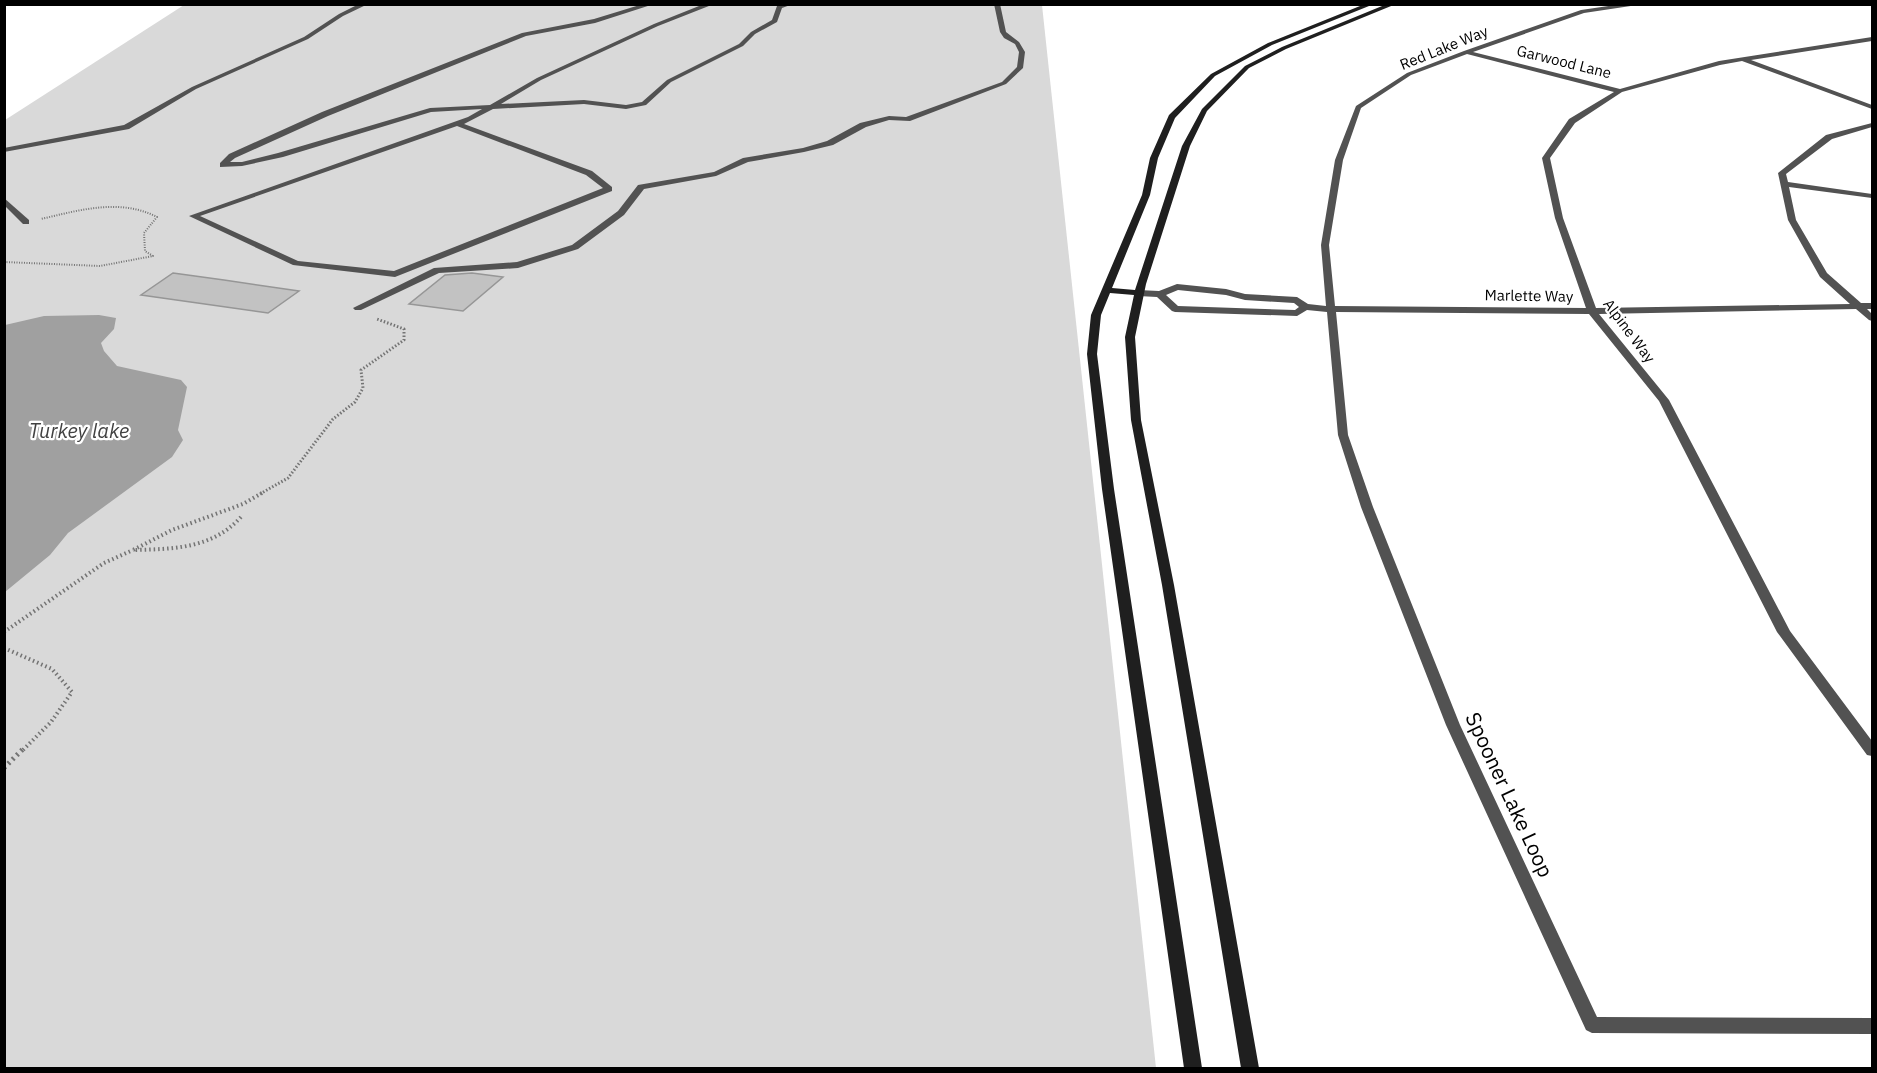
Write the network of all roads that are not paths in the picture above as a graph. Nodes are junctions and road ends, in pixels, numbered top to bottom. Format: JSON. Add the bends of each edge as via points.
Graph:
{"nodes":[{"id":1,"x":365,"y":4,"type":"edge"},
{"id":2,"x":651,"y":4,"type":"edge"},
{"id":3,"x":711,"y":4,"type":"edge"},
{"id":4,"x":790,"y":4,"type":"edge"},
{"id":5,"x":997,"y":4,"type":"edge"},
{"id":6,"x":1371,"y":4,"type":"edge"},
{"id":7,"x":1393,"y":4,"type":"edge"},
{"id":8,"x":1641,"y":4,"type":"edge"},
{"id":9,"x":1872,"y":39,"type":"edge"},
{"id":10,"x":1466,"y":52,"type":"junction"},
{"id":11,"x":1741,"y":59,"type":"junction"},
{"id":12,"x":1620,"y":91,"type":"junction"},
{"id":13,"x":494,"y":106,"type":"junction"},
{"id":14,"x":1872,"y":107,"type":"edge"},
{"id":15,"x":457,"y":124,"type":"junction"},
{"id":16,"x":1872,"y":125,"type":"edge"},
{"id":17,"x":4,"y":150,"type":"edge"},
{"id":18,"x":1783,"y":184,"type":"junction"},
{"id":19,"x":1872,"y":196,"type":"edge"},
{"id":20,"x":4,"y":200,"type":"edge"},
{"id":21,"x":26,"y":222,"type":"road end"},
{"id":22,"x":1106,"y":290,"type":"junction"},
{"id":23,"x":1138,"y":293,"type":"junction"},
{"id":24,"x":1160,"y":294,"type":"junction"},
{"id":25,"x":1245,"y":297,"type":"junction"},
{"id":26,"x":1861,"y":306,"type":"junction"},
{"id":27,"x":1872,"y":306,"type":"edge"},
{"id":28,"x":1305,"y":307,"type":"junction"},
{"id":29,"x":358,"y":308,"type":"road end"},
{"id":30,"x":1329,"y":309,"type":"junction"},
{"id":31,"x":1246,"y":310,"type":"junction"},
{"id":32,"x":1592,"y":311,"type":"junction"},
{"id":33,"x":1872,"y":318,"type":"edge"},
{"id":34,"x":1872,"y":751,"type":"edge"},
{"id":35,"x":1872,"y":1026,"type":"edge"},
{"id":36,"x":1193,"y":1068,"type":"edge"},
{"id":37,"x":1250,"y":1068,"type":"edge"}],
"edges":[{"from":1,"to":17,"type":"street","via":[[306,38],[194,88],[126,127]]},
{"from":2,"to":13,"type":"street","via":[[595,21],[524,34],[325,114],[232,156],[223,165],[280,155],[430,110]]},
{"from":3,"to":13,"type":"street","via":[[539,79]]},
{"from":4,"to":13,"type":"street","via":[[779,7],[775,21],[741,45],[669,81],[644,104]]},
{"from":5,"to":29,"type":"street","via":[[1002,34],[1017,43],[1022,52],[1020,68],[1004,83],[907,119],[889,118],[863,124],[830,143],[746,160],[716,174],[641,187],[621,213],[575,247],[518,265],[438,270]]},
{"from":6,"to":22,"type":"main road","via":[[1270,44],[1213,75],[1172,117],[1154,158],[1146,195]]},
{"from":7,"to":23,"type":"main road","via":[[1247,67],[1204,110],[1186,146]]},
{"from":8,"to":10,"type":"street","name":"Red Lake Way","via":[[1583,11]]},
{"from":9,"to":11,"type":"street","name":"Alpine Way"},
{"from":10,"to":12,"type":"street","name":"Garwood Lane"},
{"from":10,"to":30,"type":"street","name":"Red Lake Way","via":[[1408,74],[1358,107],[1339,160],[1325,245]]},
{"from":11,"to":12,"type":"street","name":"Alpine Way"},
{"from":11,"to":14,"type":"street"},
{"from":12,"to":32,"type":"street","name":"Alpine Way","via":[[1572,121],[1546,158],[1559,218]]},
{"from":13,"to":15,"type":"street"},
{"from":15,"to":15,"type":"street","via":[[446,128],[193,216],[296,263],[396,274],[609,189],[589,173]]},
{"from":16,"to":18,"type":"street","via":[[1829,137],[1782,173]]},
{"from":18,"to":19,"type":"street"},
{"from":18,"to":26,"type":"street","via":[[1792,220],[1823,275]]},
{"from":20,"to":21,"type":"street"},
{"from":22,"to":23,"type":"main road"},
{"from":22,"to":36,"type":"main road","via":[[1095,315],[1093,365]]},
{"from":23,"to":24,"type":"street"},
{"from":23,"to":37,"type":"main road","via":[[1130,337],[1136,420]]},
{"from":24,"to":25,"type":"street","via":[[1177,287]]},
{"from":24,"to":31,"type":"street","via":[[1175,309],[1232,313]]},
{"from":25,"to":28,"type":"street","via":[[1297,300]]},
{"from":25,"to":31,"type":"street"},
{"from":26,"to":27,"type":"street","name":"Marlette Way"},
{"from":26,"to":32,"type":"street","name":"Marlette Way"},
{"from":26,"to":33,"type":"street"},
{"from":28,"to":30,"type":"street","name":"Marlette Way"},
{"from":28,"to":31,"type":"street","via":[[1297,313]]},
{"from":30,"to":32,"type":"street","name":"Marlette Way"},
{"from":30,"to":35,"type":"street","name":"Spooner Lake Loop","via":[[1343,435],[1367,507],[1453,725],[1592,1025]]},
{"from":32,"to":34,"type":"street","name":"Alpine Way","via":[[1664,400],[1784,632]]}]}
